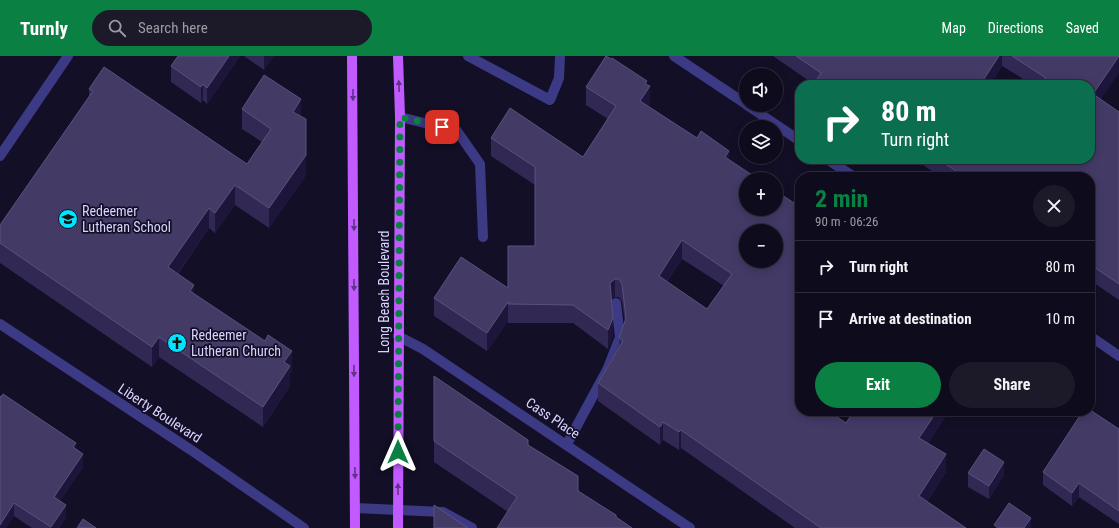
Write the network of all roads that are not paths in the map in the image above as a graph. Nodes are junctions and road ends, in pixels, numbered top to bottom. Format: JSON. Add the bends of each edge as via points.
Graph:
{"nodes":[{"id":1,"x":68,"y":56,"type":"edge"},
{"id":2,"x":352,"y":56,"type":"edge"},
{"id":3,"x":398,"y":56,"type":"edge"},
{"id":4,"x":468,"y":56,"type":"edge"},
{"id":5,"x":560,"y":56,"type":"edge"},
{"id":6,"x":674,"y":56,"type":"edge"},
{"id":7,"x":739,"y":100,"type":"edge"},
{"id":8,"x":756,"y":112,"type":"edge"},
{"id":9,"x":400,"y":117,"type":"junction"},
{"id":10,"x":795,"y":138,"type":"edge"},
{"id":11,"x":0,"y":156,"type":"edge"},
{"id":12,"x":834,"y":164,"type":"edge"},
{"id":13,"x":846,"y":172,"type":"edge"},
{"id":14,"x":483,"y":237,"type":"dead end"},
{"id":15,"x":616,"y":303,"type":"dead end"},
{"id":16,"x":0,"y":324,"type":"edge"},
{"id":17,"x":398,"y":336,"type":"junction"},
{"id":18,"x":1095,"y":339,"type":"edge"},
{"id":19,"x":1119,"y":356,"type":"edge"},
{"id":20,"x":567,"y":444,"type":"junction"},
{"id":21,"x":356,"y":508,"type":"junction"},
{"id":22,"x":398,"y":510,"type":"junction"},
{"id":23,"x":304,"y":528,"type":"edge"},
{"id":24,"x":356,"y":528,"type":"edge"},
{"id":25,"x":398,"y":528,"type":"edge"},
{"id":26,"x":472,"y":528,"type":"edge"},
{"id":27,"x":690,"y":528,"type":"edge"}],
"edges":[{"from":1,"to":11,"type":"street"},
{"from":2,"to":21,"type":"main road","one_way":true},
{"from":9,"to":3,"type":"main road","name":"Long Beach Boulevard","one_way":true},
{"from":4,"to":5,"type":"street","via":[[550,100],[559,78]]},
{"from":6,"to":7,"type":"street"},
{"from":8,"to":10,"type":"street"},
{"from":9,"to":14,"type":"street","via":[[457,131],[480,164]]},
{"from":9,"to":17,"type":"main road","name":"Long Beach Boulevard"},
{"from":12,"to":13,"type":"street"},
{"from":15,"to":20,"type":"street","via":[[620,338],[607,370]]},
{"from":16,"to":23,"type":"street","name":"Liberty Boulevard"},
{"from":17,"to":20,"type":"street","name":"Cass Place","via":[[423,349]]},
{"from":22,"to":17,"type":"main road","name":"Long Beach Boulevard","one_way":true},
{"from":18,"to":19,"type":"street"},
{"from":20,"to":27,"type":"street","name":"Cass Place"},
{"from":21,"to":22,"type":"street"},
{"from":21,"to":24,"type":"main road"},
{"from":22,"to":25,"type":"main road","name":"Long Beach Boulevard"},
{"from":22,"to":26,"type":"street","via":[[443,512]]}]}
